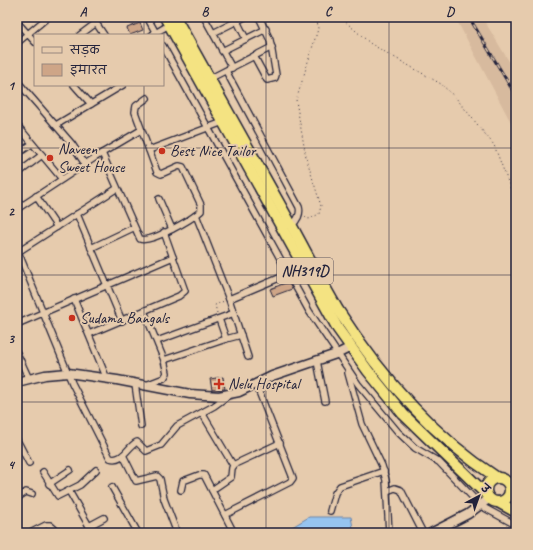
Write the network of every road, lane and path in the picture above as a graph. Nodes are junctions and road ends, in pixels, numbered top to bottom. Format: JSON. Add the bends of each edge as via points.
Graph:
{"nodes":[{"id":1,"x":48,"y":17,"type":"edge"},
{"id":2,"x":147,"y":17,"type":"edge"},
{"id":3,"x":204,"y":17,"type":"edge"},
{"id":4,"x":245,"y":17,"type":"edge"},
{"id":5,"x":259,"y":17,"type":"edge"},
{"id":6,"x":317,"y":17,"type":"edge"},
{"id":7,"x":340,"y":17,"type":"edge"},
{"id":8,"x":236,"y":19,"type":"edge"},
{"id":9,"x":170,"y":20,"type":"edge"},
{"id":10,"x":17,"y":22,"type":"edge"},
{"id":11,"x":266,"y":29,"type":"junction"},
{"id":12,"x":213,"y":33,"type":"junction"},
{"id":13,"x":28,"y":34,"type":"junction"},
{"id":14,"x":81,"y":34,"type":"edge"},
{"id":15,"x":103,"y":34,"type":"edge"},
{"id":16,"x":155,"y":34,"type":"edge"},
{"id":17,"x":246,"y":39,"type":"junction"},
{"id":18,"x":34,"y":41,"type":"edge"},
{"id":19,"x":17,"y":43,"type":"edge"},
{"id":20,"x":272,"y":47,"type":"junction"},
{"id":21,"x":164,"y":48,"type":"edge"},
{"id":22,"x":222,"y":50,"type":"junction"},
{"id":23,"x":254,"y":56,"type":"junction"},
{"id":24,"x":232,"y":68,"type":"junction"},
{"id":25,"x":224,"y":71,"type":"junction"},
{"id":26,"x":212,"y":77,"type":"junction"},
{"id":27,"x":17,"y":81,"type":"edge"},
{"id":28,"x":75,"y":86,"type":"edge"},
{"id":29,"x":121,"y":86,"type":"edge"},
{"id":30,"x":19,"y":87,"type":"edge"},
{"id":31,"x":147,"y":98,"type":"dead end"},
{"id":32,"x":91,"y":104,"type":"junction"},
{"id":33,"x":223,"y":122,"type":"junction"},
{"id":34,"x":17,"y":125,"type":"edge"},
{"id":35,"x":56,"y":125,"type":"junction"},
{"id":36,"x":209,"y":128,"type":"junction"},
{"id":37,"x":141,"y":130,"type":"junction"},
{"id":38,"x":32,"y":144,"type":"junction"},
{"id":39,"x":149,"y":150,"type":"junction"},
{"id":40,"x":102,"y":153,"type":"junction"},
{"id":41,"x":17,"y":154,"type":"edge"},
{"id":42,"x":42,"y":155,"type":"junction"},
{"id":43,"x":86,"y":164,"type":"junction"},
{"id":44,"x":17,"y":174,"type":"edge"},
{"id":45,"x":62,"y":179,"type":"junction"},
{"id":46,"x":116,"y":189,"type":"junction"},
{"id":47,"x":36,"y":196,"type":"junction"},
{"id":48,"x":160,"y":199,"type":"dead end"},
{"id":49,"x":516,"y":203,"type":"edge"},
{"id":50,"x":17,"y":209,"type":"edge"},
{"id":51,"x":77,"y":214,"type":"junction"},
{"id":52,"x":299,"y":214,"type":"junction"},
{"id":53,"x":196,"y":215,"type":"junction"},
{"id":54,"x":294,"y":224,"type":"junction"},
{"id":55,"x":57,"y":227,"type":"junction"},
{"id":56,"x":133,"y":228,"type":"junction"},
{"id":57,"x":172,"y":228,"type":"junction"},
{"id":58,"x":164,"y":232,"type":"junction"},
{"id":59,"x":91,"y":248,"type":"junction"},
{"id":60,"x":18,"y":251,"type":"edge"},
{"id":61,"x":173,"y":257,"type":"junction"},
{"id":62,"x":303,"y":268,"type":"junction"},
{"id":63,"x":288,"y":273,"type":"junction"},
{"id":64,"x":108,"y":285,"type":"junction"},
{"id":65,"x":74,"y":299,"type":"junction"},
{"id":66,"x":229,"y":299,"type":"junction"},
{"id":67,"x":144,"y":311,"type":"junction"},
{"id":68,"x":44,"y":313,"type":"junction"},
{"id":69,"x":234,"y":313,"type":"junction"},
{"id":70,"x":219,"y":319,"type":"junction"},
{"id":71,"x":122,"y":320,"type":"junction"},
{"id":72,"x":17,"y":324,"type":"edge"},
{"id":73,"x":89,"y":334,"type":"junction"},
{"id":74,"x":241,"y":335,"type":"junction"},
{"id":75,"x":226,"y":339,"type":"junction"},
{"id":76,"x":157,"y":341,"type":"junction"},
{"id":77,"x":351,"y":347,"type":"junction"},
{"id":78,"x":17,"y":353,"type":"edge"},
{"id":79,"x":338,"y":354,"type":"junction"},
{"id":80,"x":248,"y":356,"type":"dead end"},
{"id":81,"x":164,"y":360,"type":"junction"},
{"id":82,"x":317,"y":361,"type":"junction"},
{"id":83,"x":347,"y":369,"type":"junction"},
{"id":84,"x":68,"y":373,"type":"junction"},
{"id":85,"x":29,"y":379,"type":"junction"},
{"id":86,"x":107,"y":379,"type":"junction"},
{"id":87,"x":17,"y":382,"type":"edge"},
{"id":88,"x":135,"y":384,"type":"junction"},
{"id":89,"x":256,"y":384,"type":"junction"},
{"id":90,"x":145,"y":385,"type":"junction"},
{"id":91,"x":230,"y":394,"type":"junction"},
{"id":92,"x":325,"y":401,"type":"dead end"},
{"id":93,"x":202,"y":413,"type":"junction"},
{"id":94,"x":141,"y":426,"type":"dead end"},
{"id":95,"x":17,"y":440,"type":"edge"},
{"id":96,"x":280,"y":443,"type":"junction"},
{"id":97,"x":123,"y":455,"type":"junction"},
{"id":98,"x":29,"y":463,"type":"dead end"},
{"id":99,"x":233,"y":466,"type":"junction"},
{"id":100,"x":70,"y":470,"type":"dead end"},
{"id":101,"x":96,"y":470,"type":"dead end"},
{"id":102,"x":384,"y":471,"type":"junction"},
{"id":103,"x":43,"y":472,"type":"dead end"},
{"id":104,"x":496,"y":477,"type":"junction"},
{"id":105,"x":49,"y":484,"type":"junction"},
{"id":106,"x":112,"y":487,"type":"dead end"},
{"id":107,"x":69,"y":490,"type":"junction"},
{"id":108,"x":181,"y":490,"type":"dead end"},
{"id":109,"x":212,"y":490,"type":"junction"},
{"id":110,"x":513,"y":490,"type":"edge"},
{"id":111,"x":387,"y":491,"type":"junction"},
{"id":112,"x":32,"y":494,"type":"dead end"},
{"id":113,"x":17,"y":498,"type":"edge"},
{"id":114,"x":492,"y":498,"type":"junction"},
{"id":115,"x":481,"y":506,"type":"junction"},
{"id":116,"x":330,"y":511,"type":"dead end"},
{"id":117,"x":516,"y":512,"type":"edge"},
{"id":118,"x":225,"y":515,"type":"junction"},
{"id":119,"x":104,"y":518,"type":"dead end"},
{"id":120,"x":516,"y":525,"type":"edge"},
{"id":121,"x":89,"y":526,"type":"junction"},
{"id":122,"x":442,"y":531,"type":"edge"},
{"id":123,"x":30,"y":533,"type":"edge"},
{"id":124,"x":58,"y":533,"type":"edge"},
{"id":125,"x":93,"y":533,"type":"edge"},
{"id":126,"x":138,"y":533,"type":"edge"},
{"id":127,"x":178,"y":533,"type":"edge"},
{"id":128,"x":234,"y":533,"type":"edge"},
{"id":129,"x":389,"y":533,"type":"edge"},
{"id":130,"x":423,"y":533,"type":"edge"},
{"id":131,"x":431,"y":533,"type":"edge"}],
"edges":[{"from":1,"to":13,"type":"street"},
{"from":2,"to":16,"type":"street"},
{"from":3,"to":12,"type":"street"},
{"from":4,"to":8,"type":"street"},
{"from":5,"to":11,"type":"street"},
{"from":6,"to":52,"type":"path","via":[[318,29],[296,101],[306,157],[321,210],[316,217],[309,219]]},
{"from":7,"to":49,"type":"path","via":[[372,44],[441,84],[456,98],[494,145]]},
{"from":8,"to":12,"type":"street"},
{"from":8,"to":17,"type":"street"},
{"from":9,"to":16,"type":"street"},
{"from":9,"to":26,"type":"highway","number":"NH319D"},
{"from":9,"to":33,"type":"highway","number":"NH319D"},
{"from":10,"to":13,"type":"street"},
{"from":11,"to":17,"type":"street"},
{"from":11,"to":20,"type":"street"},
{"from":12,"to":22,"type":"street"},
{"from":13,"to":18,"type":"street"},
{"from":13,"to":19,"type":"street"},
{"from":14,"to":15,"type":"street","via":[[96,23]]},
{"from":17,"to":22,"type":"street"},
{"from":20,"to":23,"type":"street"},
{"from":20,"to":23,"type":"street","via":[[276,74],[271,80],[266,78]]},
{"from":21,"to":36,"type":"street"},
{"from":22,"to":24,"type":"street"},
{"from":23,"to":24,"type":"street"},
{"from":24,"to":25,"type":"street"},
{"from":25,"to":26,"type":"street"},
{"from":25,"to":52,"type":"street","via":[[299,207]]},
{"from":26,"to":54,"type":"highway","number":"NH319D"},
{"from":27,"to":30,"type":"street"},
{"from":28,"to":32,"type":"street"},
{"from":29,"to":32,"type":"street"},
{"from":30,"to":35,"type":"street"},
{"from":31,"to":37,"type":"street","via":[[135,108]]},
{"from":32,"to":35,"type":"street"},
{"from":33,"to":36,"type":"street"},
{"from":33,"to":62,"type":"highway","number":"NH319D"},
{"from":34,"to":38,"type":"street"},
{"from":35,"to":43,"type":"street"},
{"from":36,"to":39,"type":"street"},
{"from":36,"to":63,"type":"street"},
{"from":37,"to":39,"type":"street"},
{"from":37,"to":40,"type":"street"},
{"from":38,"to":41,"type":"street"},
{"from":38,"to":42,"type":"street"},
{"from":39,"to":53,"type":"street","via":[[157,172],[179,166],[185,169],[201,205],[201,212]]},
{"from":40,"to":43,"type":"street"},
{"from":40,"to":46,"type":"street"},
{"from":42,"to":44,"type":"street"},
{"from":42,"to":45,"type":"street"},
{"from":43,"to":45,"type":"street"},
{"from":45,"to":47,"type":"street"},
{"from":46,"to":51,"type":"street"},
{"from":46,"to":56,"type":"street"},
{"from":47,"to":50,"type":"street"},
{"from":47,"to":55,"type":"street"},
{"from":48,"to":57,"type":"street"},
{"from":51,"to":55,"type":"street"},
{"from":51,"to":59,"type":"street"},
{"from":52,"to":54,"type":"street"},
{"from":53,"to":57,"type":"street"},
{"from":53,"to":66,"type":"street"},
{"from":54,"to":104,"type":"highway","number":"NH319D","via":[[338,309],[370,356],[415,410],[472,462]]},
{"from":55,"to":60,"type":"street"},
{"from":56,"to":58,"type":"street","via":[[138,237],[144,240]]},
{"from":56,"to":59,"type":"street"},
{"from":57,"to":58,"type":"street"},
{"from":58,"to":61,"type":"street"},
{"from":59,"to":64,"type":"street"},
{"from":60,"to":68,"type":"street"},
{"from":61,"to":64,"type":"street"},
{"from":61,"to":67,"type":"street","via":[[185,292]]},
{"from":62,"to":63,"type":"street"},
{"from":62,"to":77,"type":"highway","number":"NH319D"},
{"from":63,"to":66,"type":"street"},
{"from":63,"to":79,"type":"street","via":[[309,311]]},
{"from":64,"to":65,"type":"street"},
{"from":64,"to":71,"type":"street"},
{"from":65,"to":68,"type":"street"},
{"from":65,"to":73,"type":"street"},
{"from":66,"to":69,"type":"street"},
{"from":66,"to":70,"type":"path","via":[[215,305]]},
{"from":67,"to":71,"type":"street"},
{"from":67,"to":76,"type":"street"},
{"from":68,"to":72,"type":"street"},
{"from":68,"to":84,"type":"street"},
{"from":69,"to":70,"type":"street"},
{"from":69,"to":74,"type":"street"},
{"from":70,"to":75,"type":"street"},
{"from":70,"to":76,"type":"street"},
{"from":71,"to":73,"type":"street"},
{"from":73,"to":86,"type":"street"},
{"from":74,"to":75,"type":"street"},
{"from":74,"to":80,"type":"street"},
{"from":75,"to":81,"type":"street"},
{"from":76,"to":81,"type":"street"},
{"from":77,"to":79,"type":"street"},
{"from":77,"to":114,"type":"highway","number":"NH319D","via":[[379,386],[404,414]]},
{"from":78,"to":85,"type":"street"},
{"from":79,"to":82,"type":"street"},
{"from":79,"to":83,"type":"street"},
{"from":81,"to":90,"type":"street","via":[[166,376]]},
{"from":82,"to":89,"type":"street","via":[[287,370]]},
{"from":82,"to":92,"type":"street"},
{"from":83,"to":102,"type":"street","via":[[362,424]]},
{"from":83,"to":115,"type":"street","via":[[398,432],[415,448],[439,462]]},
{"from":84,"to":85,"type":"street"},
{"from":84,"to":86,"type":"street"},
{"from":84,"to":97,"type":"street","via":[[108,456],[113,459]]},
{"from":85,"to":87,"type":"street"},
{"from":86,"to":88,"type":"street"},
{"from":88,"to":90,"type":"street"},
{"from":88,"to":94,"type":"street"},
{"from":89,"to":91,"type":"street"},
{"from":89,"to":96,"type":"street"},
{"from":90,"to":91,"type":"street","via":[[210,396]]},
{"from":91,"to":93,"type":"street"},
{"from":93,"to":97,"type":"street","via":[[177,426],[161,445],[146,451],[137,442]]},
{"from":93,"to":99,"type":"street"},
{"from":95,"to":98,"type":"street"},
{"from":96,"to":99,"type":"street"},
{"from":96,"to":118,"type":"street","via":[[293,475],[292,480]]},
{"from":97,"to":127,"type":"street","via":[[136,481],[157,476],[160,479],[164,499]]},
{"from":99,"to":109,"type":"street","via":[[232,477]]},
{"from":100,"to":105,"type":"street"},
{"from":101,"to":107,"type":"street","via":[[87,480]]},
{"from":102,"to":111,"type":"street"},
{"from":102,"to":116,"type":"street","via":[[340,486]]},
{"from":103,"to":105,"type":"street"},
{"from":104,"to":110,"type":"highway","via":[[505,479]]},
{"from":104,"to":114,"type":"highway","via":[[489,482],[486,490]]},
{"from":105,"to":107,"type":"street","via":[[58,496]]},
{"from":106,"to":126,"type":"street"},
{"from":107,"to":121,"type":"street"},
{"from":108,"to":109,"type":"street","via":[[183,481],[201,474]]},
{"from":109,"to":118,"type":"street"},
{"from":110,"to":114,"type":"highway","via":[[502,501]]},
{"from":111,"to":129,"type":"street"},
{"from":111,"to":130,"type":"street","via":[[395,488],[401,490]]},
{"from":112,"to":113,"type":"street","via":[[26,492]]},
{"from":114,"to":115,"type":"street"},
{"from":114,"to":117,"type":"highway","number":"NH319D"},
{"from":115,"to":120,"type":"street"},
{"from":115,"to":122,"type":"street"},
{"from":118,"to":128,"type":"street"},
{"from":119,"to":121,"type":"street"},
{"from":121,"to":125,"type":"street"},
{"from":122,"to":131,"type":"street"},
{"from":123,"to":124,"type":"street","via":[[50,525]]}]}
